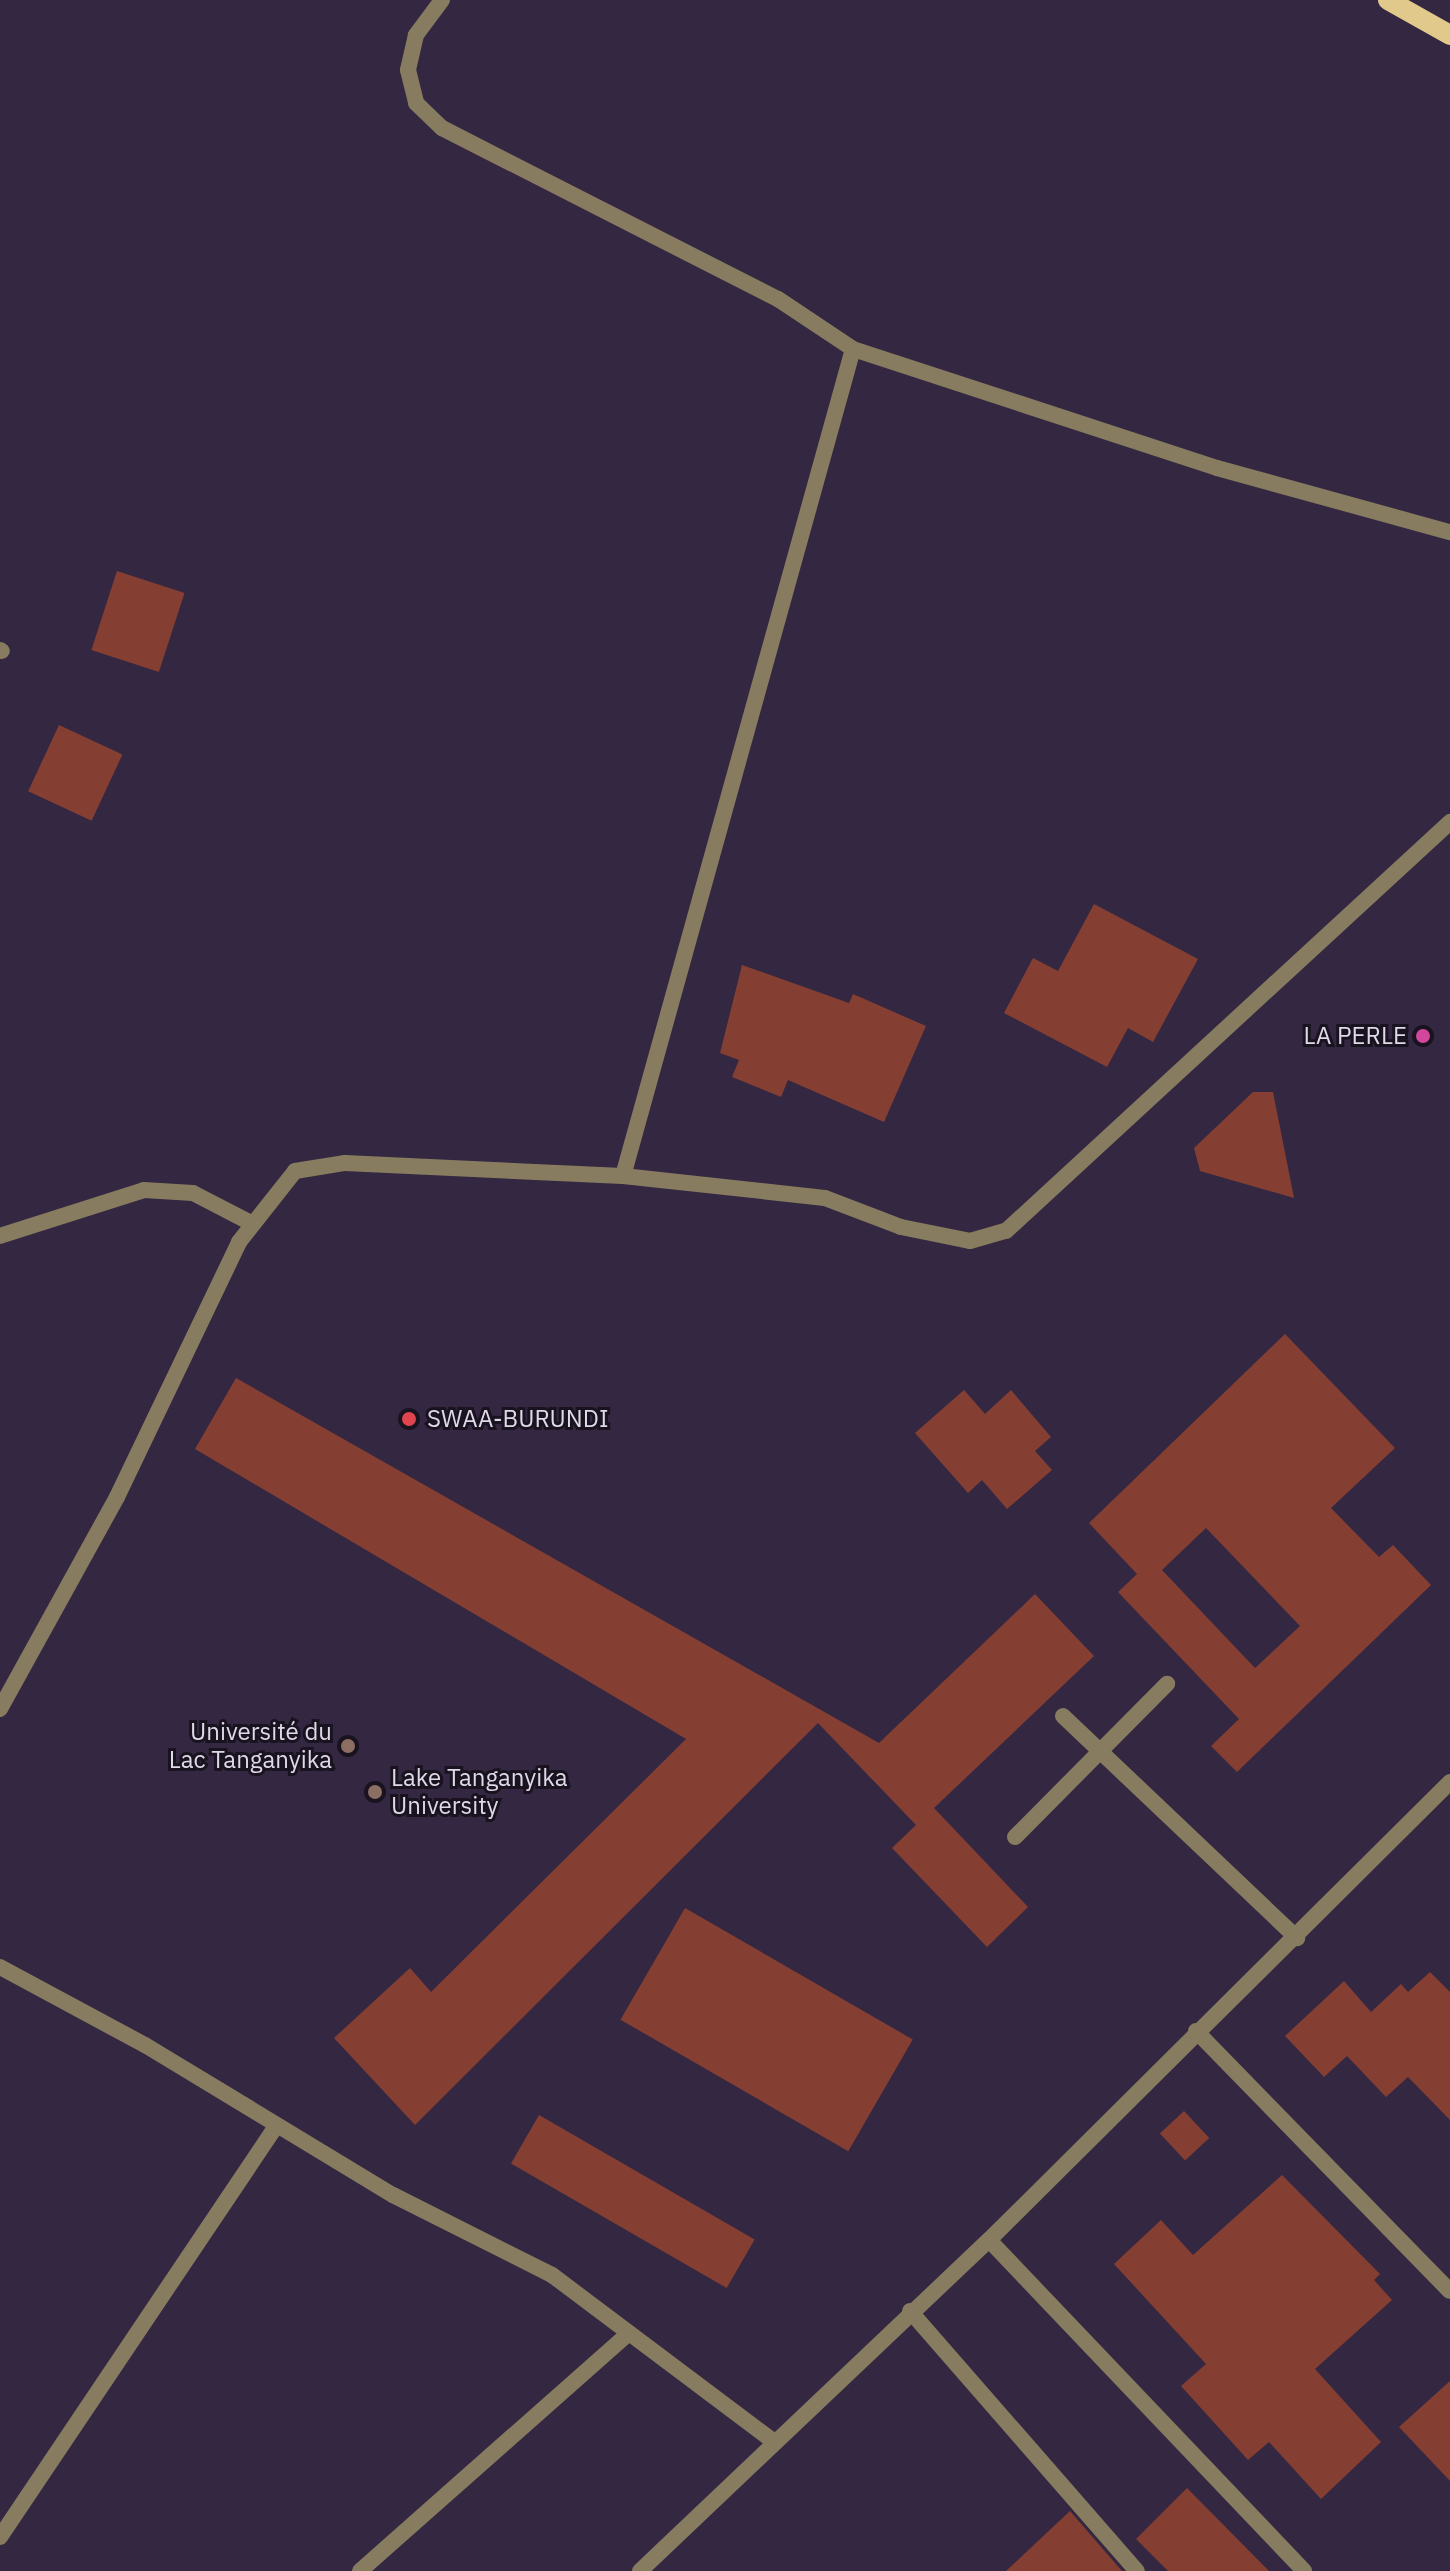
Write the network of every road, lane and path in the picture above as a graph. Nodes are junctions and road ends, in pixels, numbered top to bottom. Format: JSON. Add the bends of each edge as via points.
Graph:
{"nodes":[{"id":1,"x":442,"y":0,"type":"edge"},
{"id":2,"x":1388,"y":0,"type":"edge"},
{"id":3,"x":1450,"y":35,"type":"edge"},
{"id":4,"x":853,"y":349,"type":"junction"},
{"id":5,"x":1450,"y":532,"type":"edge"},
{"id":6,"x":1450,"y":822,"type":"edge"},
{"id":7,"x":623,"y":1176,"type":"junction"},
{"id":8,"x":251,"y":1223,"type":"junction"},
{"id":9,"x":0,"y":1236,"type":"edge"},
{"id":10,"x":1167,"y":1684,"type":"dead end"},
{"id":11,"x":0,"y":1709,"type":"edge"},
{"id":12,"x":1063,"y":1716,"type":"dead end"},
{"id":13,"x":1104,"y":1751,"type":"junction"},
{"id":14,"x":1450,"y":1782,"type":"edge"},
{"id":15,"x":1015,"y":1837,"type":"dead end"},
{"id":16,"x":1297,"y":1938,"type":"junction"},
{"id":17,"x":0,"y":1967,"type":"edge"},
{"id":18,"x":1196,"y":2031,"type":"junction"},
{"id":19,"x":275,"y":2128,"type":"junction"},
{"id":20,"x":989,"y":2240,"type":"junction"},
{"id":21,"x":1450,"y":2291,"type":"edge"},
{"id":22,"x":910,"y":2311,"type":"junction"},
{"id":23,"x":629,"y":2333,"type":"junction"},
{"id":24,"x":773,"y":2441,"type":"junction"},
{"id":25,"x":0,"y":2537,"type":"edge"},
{"id":26,"x":360,"y":2571,"type":"edge"},
{"id":27,"x":640,"y":2571,"type":"edge"},
{"id":28,"x":1137,"y":2571,"type":"edge"},
{"id":29,"x":1304,"y":2571,"type":"edge"}],
"edges":[{"from":1,"to":4,"type":"street","via":[[416,35],[408,70],[416,103],[442,128],[778,299]]},
{"from":2,"to":3,"type":"main road"},
{"from":4,"to":5,"type":"street","via":[[1217,468]]},
{"from":4,"to":7,"type":"street"},
{"from":6,"to":7,"type":"street","via":[[1006,1231],[970,1241],[901,1227],[825,1198]]},
{"from":7,"to":8,"type":"street","via":[[345,1163],[295,1171]]},
{"from":8,"to":9,"type":"street","via":[[193,1193],[144,1190]]},
{"from":8,"to":11,"type":"street","via":[[117,1497]]},
{"from":10,"to":13,"type":"street"},
{"from":12,"to":13,"type":"street"},
{"from":13,"to":15,"type":"street"},
{"from":13,"to":16,"type":"street"},
{"from":14,"to":16,"type":"street"},
{"from":16,"to":18,"type":"street"},
{"from":17,"to":19,"type":"street","via":[[145,2045]]},
{"from":18,"to":20,"type":"street"},
{"from":18,"to":21,"type":"street"},
{"from":19,"to":23,"type":"street","via":[[552,2275]]},
{"from":19,"to":25,"type":"street"},
{"from":20,"to":22,"type":"street"},
{"from":20,"to":29,"type":"street"},
{"from":22,"to":24,"type":"street"},
{"from":22,"to":28,"type":"street"},
{"from":23,"to":24,"type":"street"},
{"from":23,"to":26,"type":"street"},
{"from":24,"to":27,"type":"street"}]}
